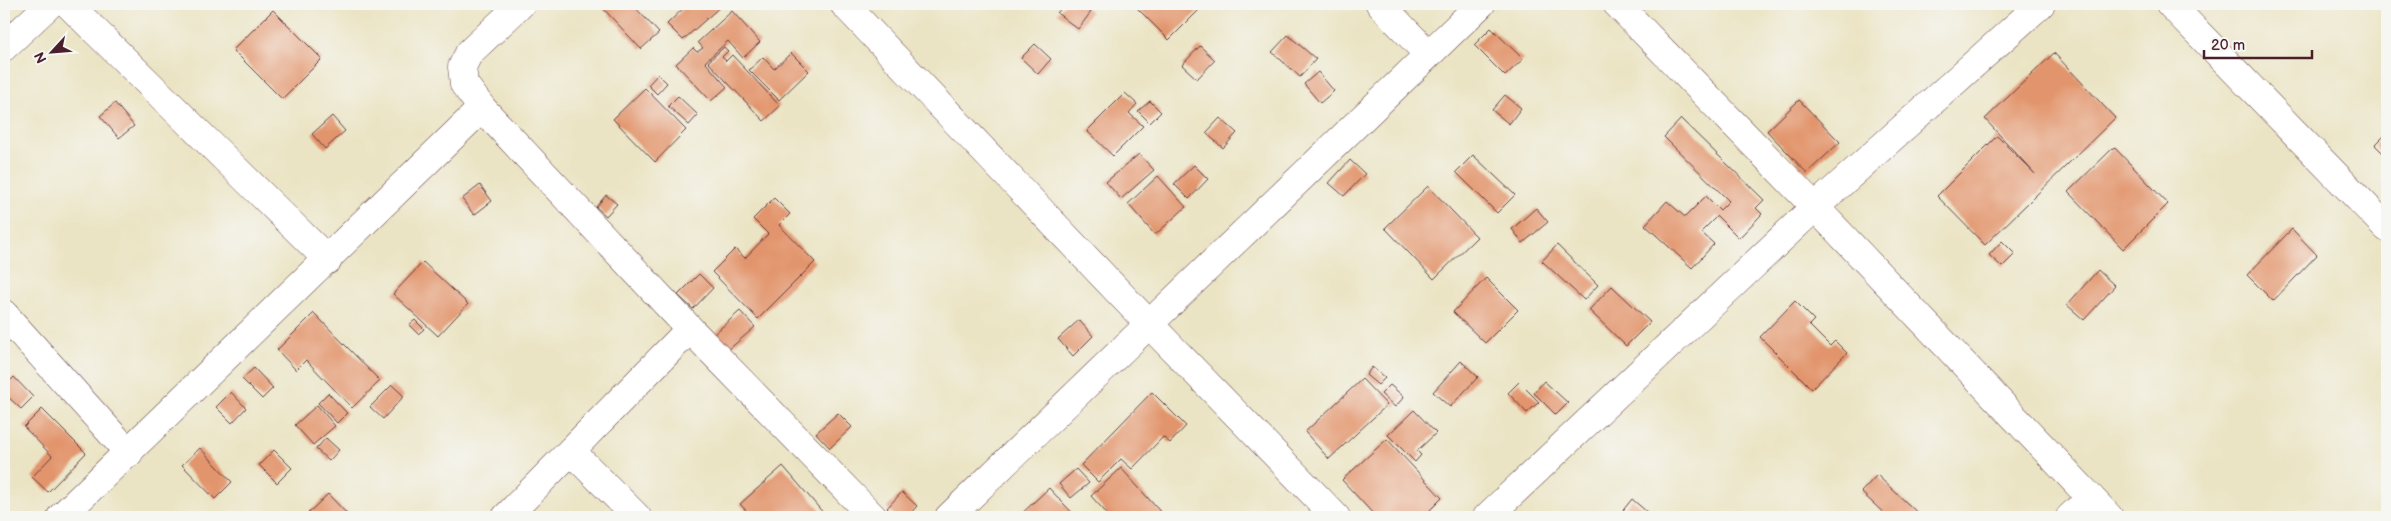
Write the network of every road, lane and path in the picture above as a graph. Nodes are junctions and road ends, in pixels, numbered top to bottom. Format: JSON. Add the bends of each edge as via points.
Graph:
{"nodes":[{"id":1,"x":50,"y":4,"type":"edge"},
{"id":2,"x":68,"y":4,"type":"edge"},
{"id":3,"x":521,"y":4,"type":"edge"},
{"id":4,"x":844,"y":4,"type":"edge"},
{"id":5,"x":1380,"y":4,"type":"edge"},
{"id":6,"x":1481,"y":4,"type":"edge"},
{"id":7,"x":1616,"y":4,"type":"edge"},
{"id":8,"x":2041,"y":4,"type":"edge"},
{"id":9,"x":2170,"y":4,"type":"edge"},
{"id":10,"x":4,"y":47,"type":"edge"},
{"id":11,"x":1428,"y":54,"type":"junction"},
{"id":12,"x":482,"y":108,"type":"junction"},
{"id":13,"x":1814,"y":207,"type":"junction"},
{"id":14,"x":2387,"y":228,"type":"edge"},
{"id":15,"x":328,"y":260,"type":"junction"},
{"id":16,"x":4,"y":314,"type":"edge"},
{"id":17,"x":1149,"y":324,"type":"junction"},
{"id":18,"x":690,"y":329,"type":"junction"},
{"id":19,"x":572,"y":451,"type":"junction"},
{"id":20,"x":129,"y":453,"type":"junction"},
{"id":21,"x":2091,"y":498,"type":"junction"},
{"id":22,"x":61,"y":517,"type":"edge"},
{"id":23,"x":506,"y":517,"type":"edge"},
{"id":24,"x":637,"y":517,"type":"edge"},
{"id":25,"x":873,"y":517,"type":"edge"},
{"id":26,"x":949,"y":517,"type":"edge"},
{"id":27,"x":1336,"y":517,"type":"edge"},
{"id":28,"x":1488,"y":517,"type":"edge"},
{"id":29,"x":2070,"y":517,"type":"edge"},
{"id":30,"x":2109,"y":517,"type":"edge"}],
"edges":[{"from":1,"to":10,"type":"street"},
{"from":2,"to":15,"type":"street"},
{"from":3,"to":12,"type":"street","via":[[469,53],[462,67],[464,84]]},
{"from":4,"to":17,"type":"street"},
{"from":5,"to":11,"type":"street"},
{"from":6,"to":11,"type":"street"},
{"from":7,"to":13,"type":"street"},
{"from":8,"to":13,"type":"street"},
{"from":9,"to":14,"type":"street"},
{"from":11,"to":17,"type":"street"},
{"from":12,"to":15,"type":"street"},
{"from":12,"to":18,"type":"street"},
{"from":13,"to":21,"type":"street"},
{"from":13,"to":28,"type":"street"},
{"from":15,"to":20,"type":"street"},
{"from":16,"to":20,"type":"street"},
{"from":17,"to":26,"type":"street"},
{"from":17,"to":27,"type":"street"},
{"from":18,"to":19,"type":"street"},
{"from":18,"to":25,"type":"street"},
{"from":19,"to":23,"type":"street"},
{"from":19,"to":24,"type":"street"},
{"from":20,"to":22,"type":"street"},
{"from":21,"to":29,"type":"street"},
{"from":21,"to":30,"type":"street"}]}
